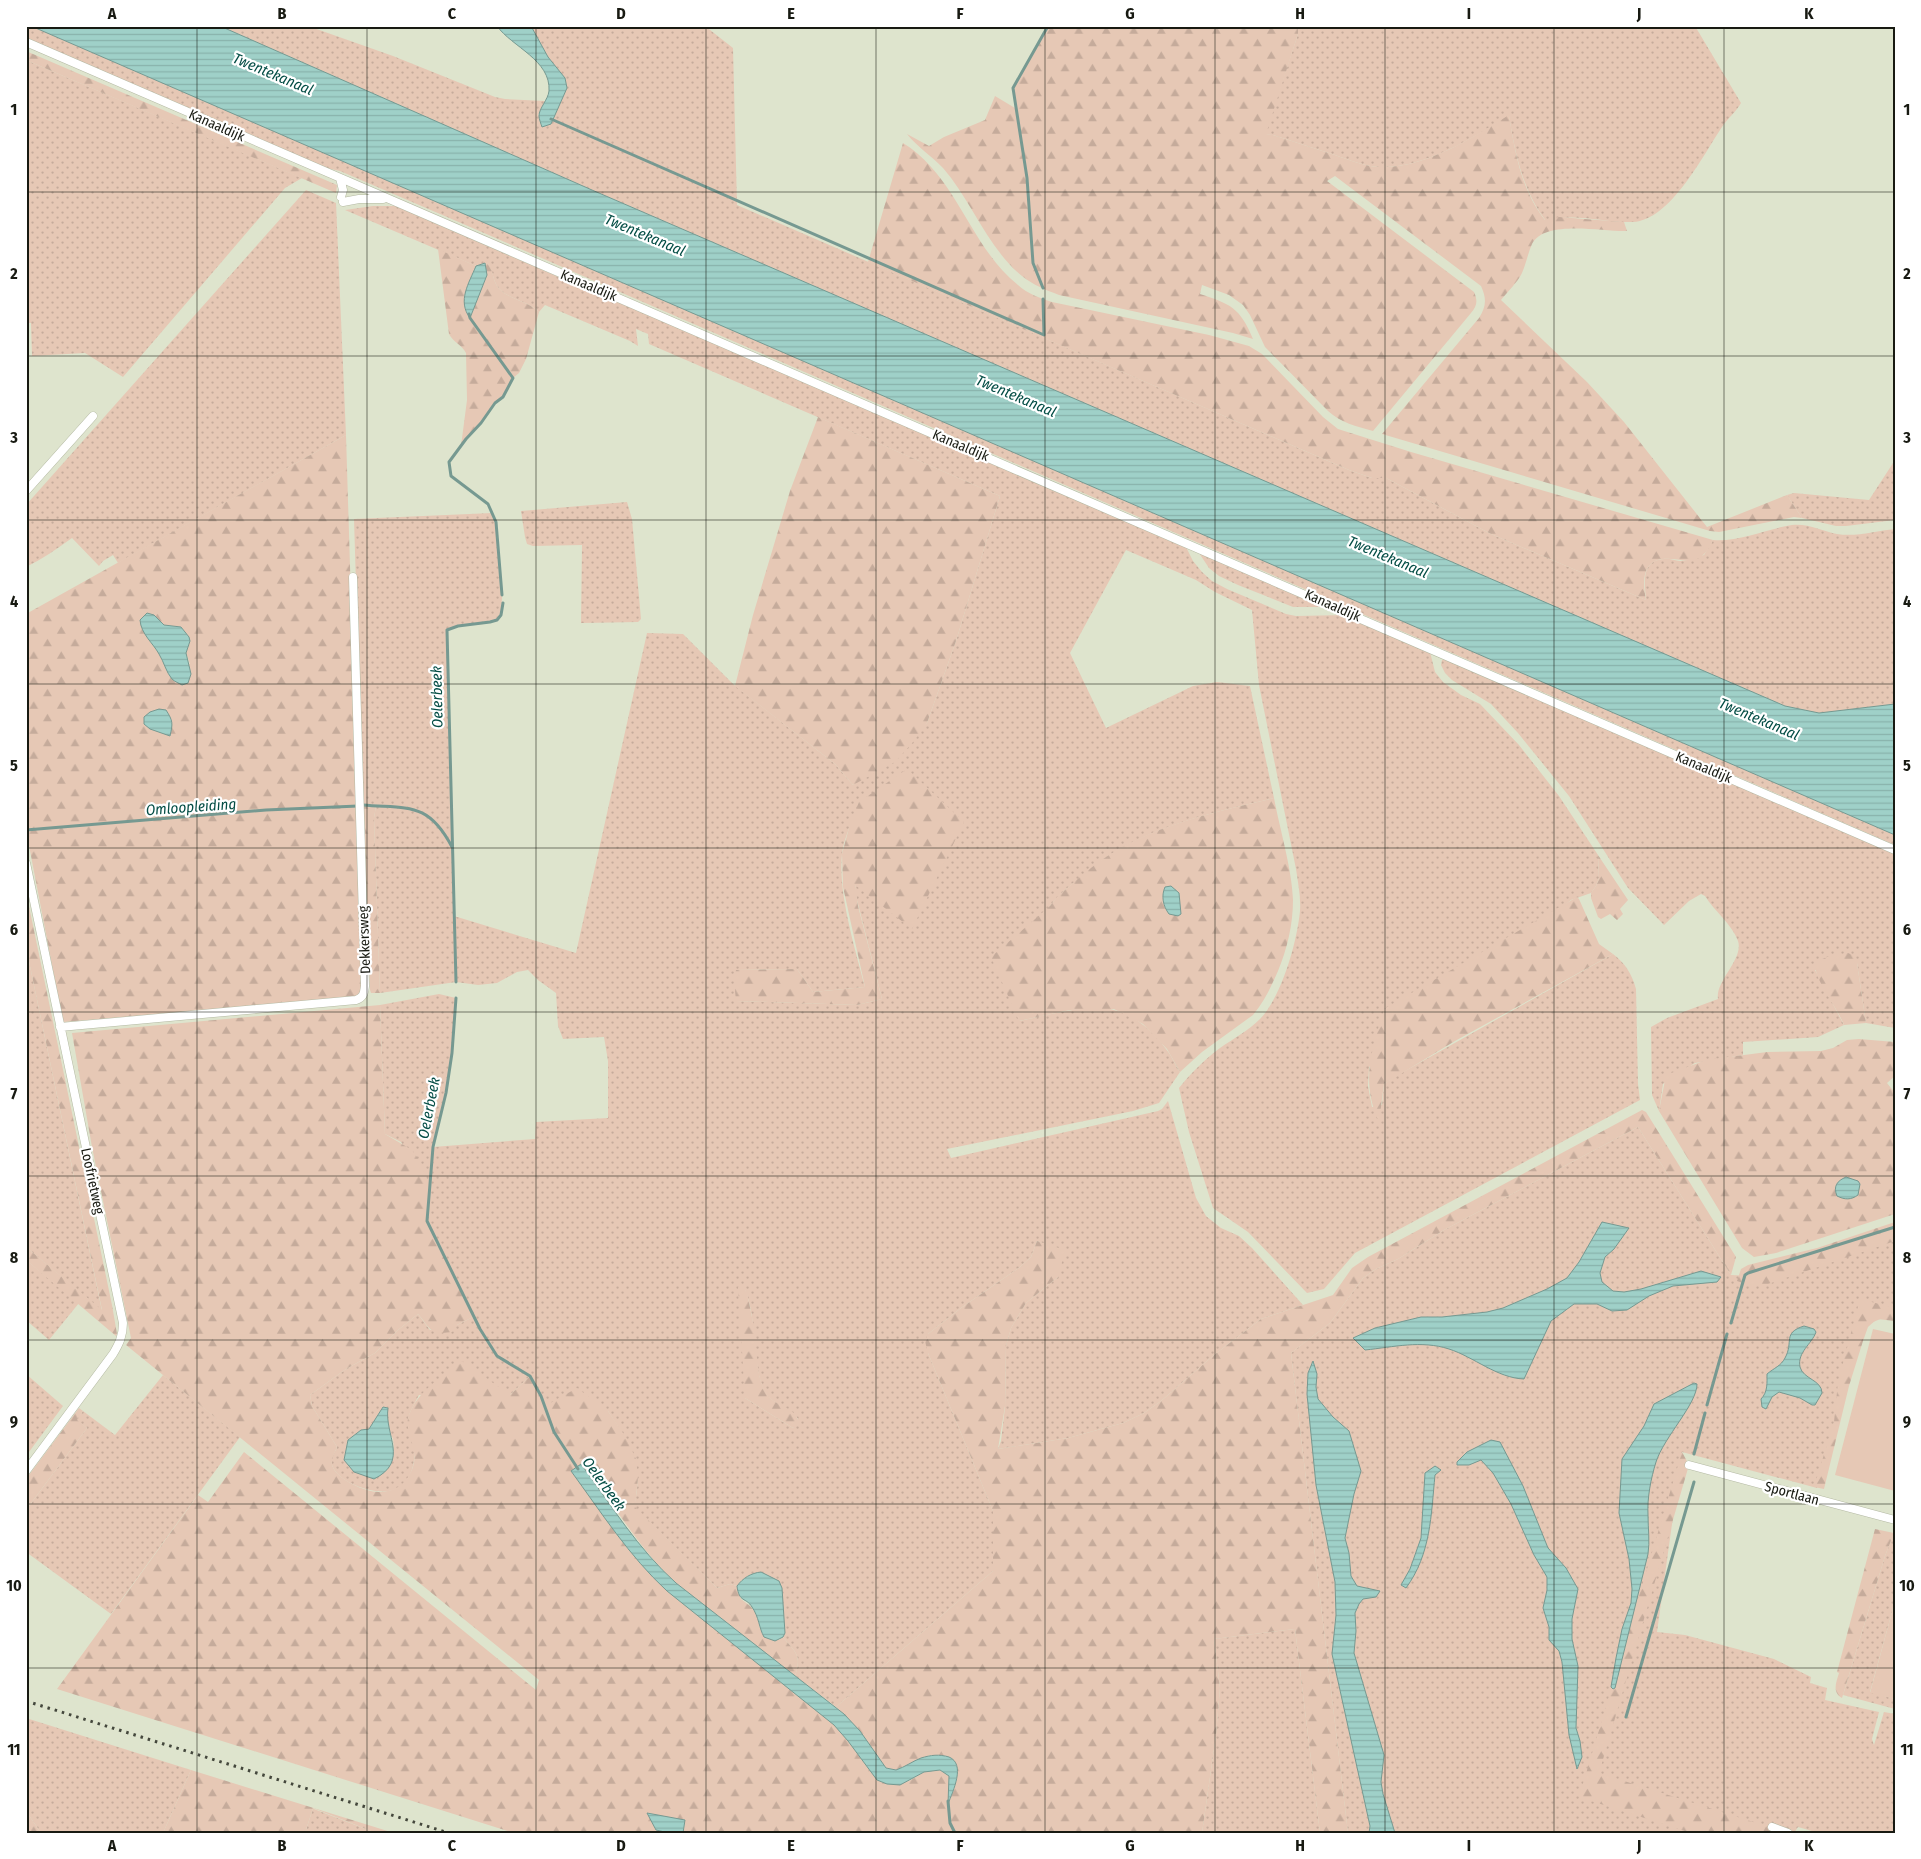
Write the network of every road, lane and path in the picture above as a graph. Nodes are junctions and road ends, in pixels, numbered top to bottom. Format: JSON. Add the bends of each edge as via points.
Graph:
{"nodes":[{"id":1,"x":26,"y":42,"type":"edge"},
{"id":2,"x":340,"y":178,"type":"junction"},
{"id":3,"x":387,"y":199,"type":"junction"},
{"id":4,"x":93,"y":416,"type":"dead end"},
{"id":5,"x":26,"y":491,"type":"edge"},
{"id":6,"x":353,"y":577,"type":"dead end"},
{"id":7,"x":1895,"y":850,"type":"edge"},
{"id":8,"x":26,"y":863,"type":"edge"},
{"id":9,"x":60,"y":1027,"type":"junction"},
{"id":10,"x":1689,"y":1466,"type":"dead end"},
{"id":11,"x":26,"y":1472,"type":"edge"},
{"id":12,"x":1895,"y":1520,"type":"edge"},
{"id":13,"x":1772,"y":1828,"type":"dead end"},
{"id":14,"x":1788,"y":1833,"type":"edge"}],
"edges":[{"from":1,"to":2,"type":"street","name":"Kanaaldijk"},
{"from":2,"to":3,"type":"street","name":"Kanaaldijk"},
{"from":2,"to":3,"type":"street","via":[[342,199]]},
{"from":3,"to":7,"type":"street","name":"Kanaaldijk"},
{"from":4,"to":5,"type":"street"},
{"from":6,"to":9,"type":"street","name":"Dekkersweg","via":[[365,976],[362,998]]},
{"from":8,"to":9,"type":"street","name":"Loofrietweg"},
{"from":9,"to":11,"type":"street","name":"Loofrietweg","via":[[123,1331],[113,1354]]},
{"from":10,"to":12,"type":"street","name":"Sportlaan"},
{"from":13,"to":14,"type":"street"}]}
